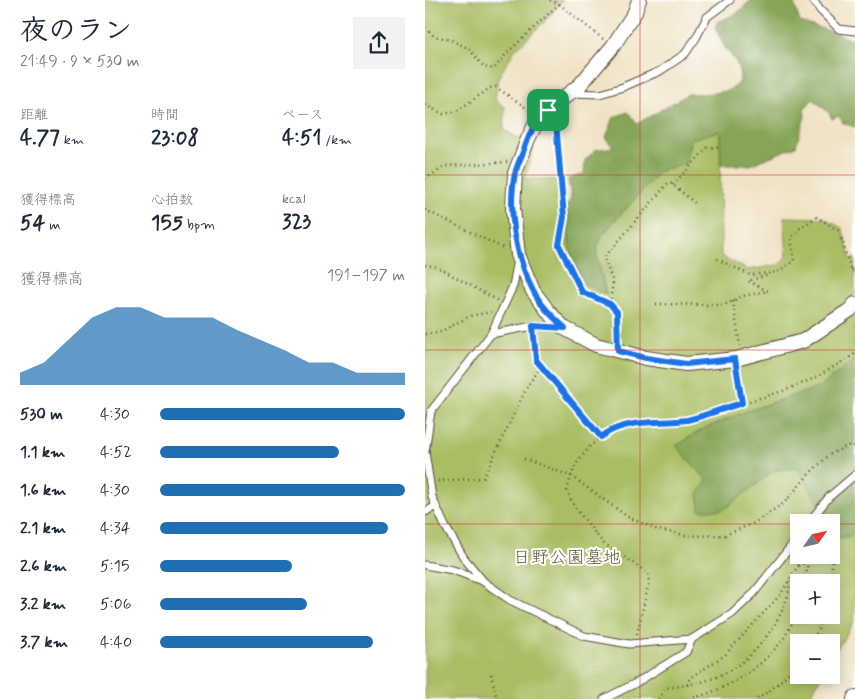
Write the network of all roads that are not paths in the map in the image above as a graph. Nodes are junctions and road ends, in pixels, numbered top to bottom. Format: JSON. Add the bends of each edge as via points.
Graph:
{"nodes":[{"id":1,"x":639,"y":0,"type":"edge"},
{"id":2,"x":730,"y":0,"type":"edge"},
{"id":3,"x":813,"y":0,"type":"edge"},
{"id":4,"x":855,"y":31,"type":"edge"},
{"id":5,"x":570,"y":93,"type":"junction"},
{"id":6,"x":518,"y":255,"type":"junction"},
{"id":7,"x":855,"y":304,"type":"edge"},
{"id":8,"x":565,"y":328,"type":"junction"},
{"id":9,"x":491,"y":334,"type":"junction"},
{"id":10,"x":428,"y":414,"type":"edge"},
{"id":11,"x":855,"y":474,"type":"edge"},
{"id":12,"x":436,"y":506,"type":"junction"},
{"id":13,"x":425,"y":512,"type":"edge"},
{"id":14,"x":815,"y":514,"type":"edge"},
{"id":15,"x":790,"y":547,"type":"edge"},
{"id":16,"x":425,"y":565,"type":"edge"},
{"id":17,"x":484,"y":582,"type":"junction"},
{"id":18,"x":692,"y":639,"type":"junction"},
{"id":19,"x":604,"y":699,"type":"edge"}],
"edges":[{"from":1,"to":5,"type":"street","via":[[613,46]]},
{"from":2,"to":5,"type":"lane","via":[[707,17],[685,54],[660,71],[600,94]]},
{"from":3,"to":4,"type":"lane","via":[[839,29]]},
{"from":5,"to":6,"type":"street","via":[[543,113],[515,173],[513,209]]},
{"from":6,"to":8,"type":"street","via":[[533,290],[548,312]]},
{"from":6,"to":9,"type":"lane","via":[[513,286]]},
{"from":7,"to":8,"type":"street","via":[[803,340],[739,358],[686,364],[596,345]]},
{"from":8,"to":9,"type":"lane","via":[[533,326]]},
{"from":9,"to":10,"type":"lane"},
{"from":10,"to":12,"type":"lane","via":[[425,452]]},
{"from":11,"to":14,"type":"lane"},
{"from":12,"to":13,"type":"lane"},
{"from":12,"to":17,"type":"lane","via":[[464,558]]},
{"from":15,"to":18,"type":"lane","via":[[732,614]]},
{"from":16,"to":17,"type":"lane","via":[[453,570]]},
{"from":17,"to":18,"type":"lane","via":[[510,600],[584,636],[634,644]]},
{"from":18,"to":19,"type":"lane","via":[[686,652]]}]}
